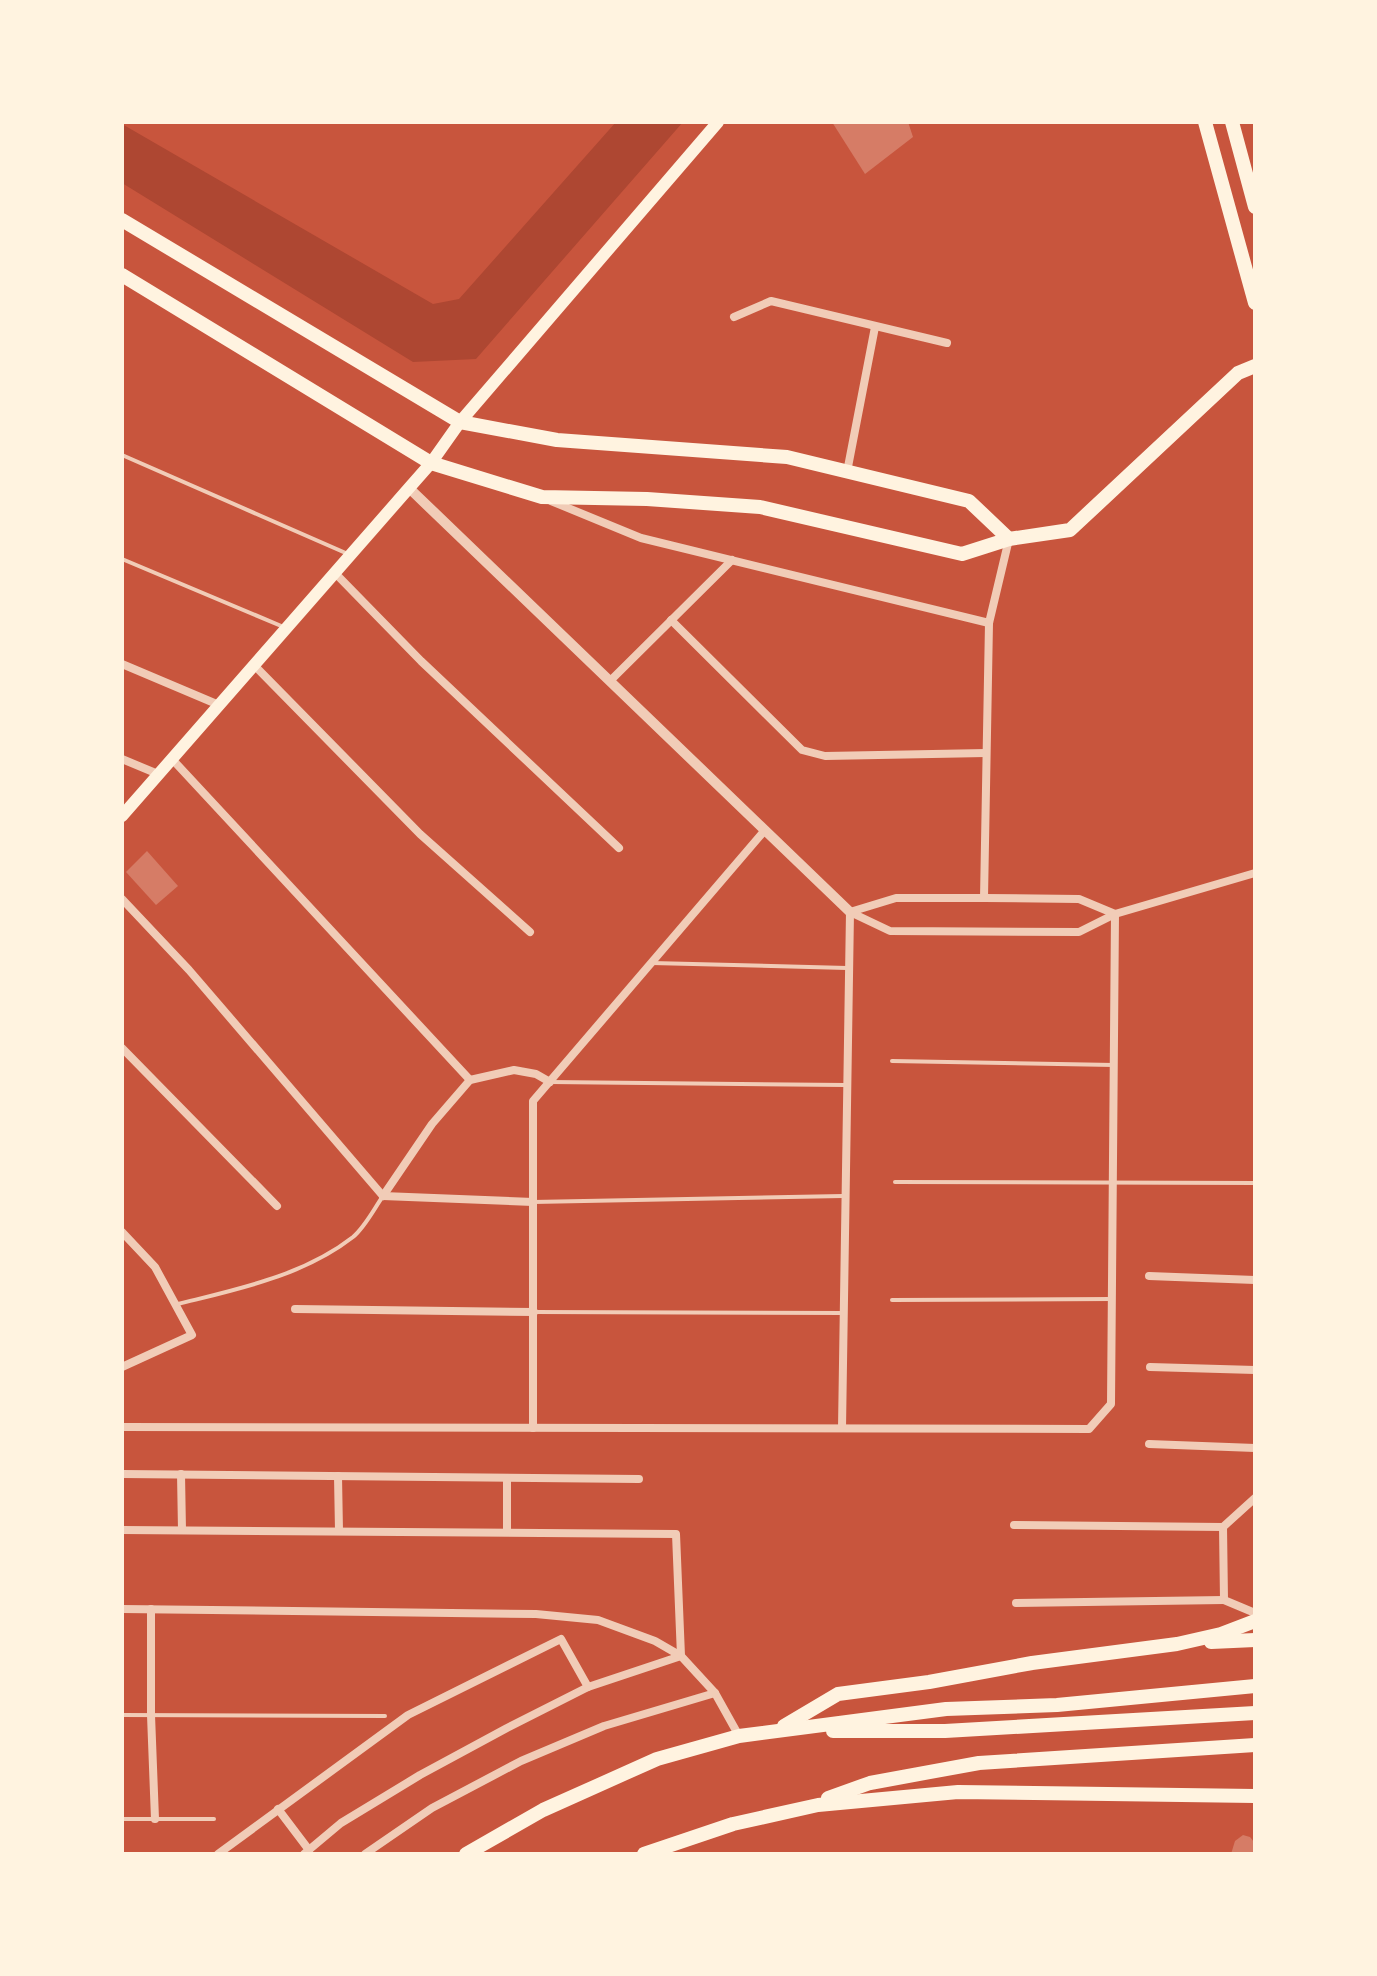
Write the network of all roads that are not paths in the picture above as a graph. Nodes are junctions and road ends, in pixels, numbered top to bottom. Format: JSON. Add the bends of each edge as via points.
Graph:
{"nodes":[{"id":1,"x":718,"y":122,"type":"edge"},
{"id":2,"x":1205,"y":122,"type":"edge"},
{"id":3,"x":1232,"y":122,"type":"edge"},
{"id":4,"x":1255,"y":207,"type":"edge"},
{"id":5,"x":122,"y":220,"type":"edge"},
{"id":6,"x":122,"y":275,"type":"edge"},
{"id":7,"x":1255,"y":303,"type":"edge"},
{"id":8,"x":734,"y":317,"type":"dead end"},
{"id":9,"x":875,"y":327,"type":"junction"},
{"id":10,"x":947,"y":343,"type":"dead end"},
{"id":11,"x":1255,"y":366,"type":"edge"},
{"id":12,"x":460,"y":422,"type":"junction"},
{"id":13,"x":122,"y":455,"type":"edge"},
{"id":14,"x":431,"y":463,"type":"junction"},
{"id":15,"x":847,"y":472,"type":"junction"},
{"id":16,"x":409,"y":488,"type":"junction"},
{"id":17,"x":542,"y":497,"type":"junction"},
{"id":18,"x":1009,"y":539,"type":"junction"},
{"id":19,"x":350,"y":555,"type":"junction"},
{"id":20,"x":122,"y":559,"type":"edge"},
{"id":21,"x":732,"y":560,"type":"junction"},
{"id":22,"x":335,"y":573,"type":"junction"},
{"id":23,"x":671,"y":620,"type":"junction"},
{"id":24,"x":989,"y":623,"type":"junction"},
{"id":25,"x":287,"y":628,"type":"junction"},
{"id":26,"x":122,"y":664,"type":"edge"},
{"id":27,"x":254,"y":665,"type":"junction"},
{"id":28,"x":610,"y":681,"type":"junction"},
{"id":29,"x":219,"y":705,"type":"junction"},
{"id":30,"x":986,"y":753,"type":"junction"},
{"id":31,"x":122,"y":759,"type":"edge"},
{"id":32,"x":172,"y":759,"type":"junction"},
{"id":33,"x":158,"y":774,"type":"junction"},
{"id":34,"x":122,"y":816,"type":"edge"},
{"id":35,"x":765,"y":830,"type":"junction"},
{"id":36,"x":619,"y":848,"type":"dead end"},
{"id":37,"x":1255,"y":873,"type":"edge"},
{"id":38,"x":984,"y":898,"type":"junction"},
{"id":39,"x":122,"y":899,"type":"edge"},
{"id":40,"x":850,"y":912,"type":"junction"},
{"id":41,"x":1115,"y":914,"type":"junction"},
{"id":42,"x":530,"y":932,"type":"dead end"},
{"id":43,"x":651,"y":963,"type":"junction"},
{"id":44,"x":850,"y":968,"type":"junction"},
{"id":45,"x":122,"y":1048,"type":"edge"},
{"id":46,"x":892,"y":1061,"type":"dead end"},
{"id":47,"x":1114,"y":1065,"type":"junction"},
{"id":48,"x":470,"y":1080,"type":"junction"},
{"id":49,"x":550,"y":1082,"type":"junction"},
{"id":50,"x":848,"y":1085,"type":"junction"},
{"id":51,"x":895,"y":1182,"type":"dead end"},
{"id":52,"x":1113,"y":1182,"type":"junction"},
{"id":53,"x":1255,"y":1183,"type":"edge"},
{"id":54,"x":383,"y":1196,"type":"junction"},
{"id":55,"x":846,"y":1196,"type":"junction"},
{"id":56,"x":533,"y":1202,"type":"junction"},
{"id":57,"x":277,"y":1206,"type":"dead end"},
{"id":58,"x":122,"y":1232,"type":"edge"},
{"id":59,"x":1149,"y":1276,"type":"dead end"},
{"id":60,"x":1255,"y":1280,"type":"edge"},
{"id":61,"x":1112,"y":1299,"type":"junction"},
{"id":62,"x":892,"y":1300,"type":"dead end"},
{"id":63,"x":176,"y":1305,"type":"junction"},
{"id":64,"x":295,"y":1309,"type":"dead end"},
{"id":65,"x":534,"y":1312,"type":"junction"},
{"id":66,"x":844,"y":1313,"type":"junction"},
{"id":67,"x":122,"y":1367,"type":"edge"},
{"id":68,"x":1150,"y":1367,"type":"dead end"},
{"id":69,"x":1255,"y":1370,"type":"edge"},
{"id":70,"x":122,"y":1427,"type":"edge"},
{"id":71,"x":533,"y":1428,"type":"junction"},
{"id":72,"x":842,"y":1428,"type":"junction"},
{"id":73,"x":1149,"y":1444,"type":"dead end"},
{"id":74,"x":1255,"y":1448,"type":"edge"},
{"id":75,"x":122,"y":1474,"type":"edge"},
{"id":76,"x":181,"y":1474,"type":"junction"},
{"id":77,"x":338,"y":1476,"type":"junction"},
{"id":78,"x":507,"y":1478,"type":"junction"},
{"id":79,"x":639,"y":1479,"type":"dead end"},
{"id":80,"x":1255,"y":1498,"type":"edge"},
{"id":81,"x":1014,"y":1525,"type":"dead end"},
{"id":82,"x":1223,"y":1527,"type":"junction"},
{"id":83,"x":122,"y":1530,"type":"edge"},
{"id":84,"x":182,"y":1530,"type":"junction"},
{"id":85,"x":339,"y":1531,"type":"junction"},
{"id":86,"x":507,"y":1532,"type":"junction"},
{"id":87,"x":1224,"y":1600,"type":"junction"},
{"id":88,"x":1016,"y":1603,"type":"dead end"},
{"id":89,"x":122,"y":1609,"type":"edge"},
{"id":90,"x":151,"y":1609,"type":"junction"},
{"id":91,"x":1255,"y":1613,"type":"edge"},
{"id":92,"x":1255,"y":1621,"type":"edge"},
{"id":93,"x":1255,"y":1640,"type":"edge"},
{"id":94,"x":1177,"y":1644,"type":"junction"},
{"id":95,"x":681,"y":1656,"type":"junction"},
{"id":96,"x":1255,"y":1686,"type":"edge"},
{"id":97,"x":588,"y":1687,"type":"junction"},
{"id":98,"x":715,"y":1693,"type":"junction"},
{"id":99,"x":1255,"y":1713,"type":"edge"},
{"id":100,"x":122,"y":1715,"type":"edge"},
{"id":101,"x":151,"y":1715,"type":"junction"},
{"id":102,"x":385,"y":1716,"type":"dead end"},
{"id":103,"x":776,"y":1730,"type":"junction"},
{"id":104,"x":739,"y":1736,"type":"junction"},
{"id":105,"x":1255,"y":1745,"type":"edge"},
{"id":106,"x":1251,"y":1798,"type":"edge"},
{"id":107,"x":278,"y":1809,"type":"junction"},
{"id":108,"x":786,"y":1812,"type":"junction"},
{"id":109,"x":122,"y":1819,"type":"edge"},
{"id":110,"x":155,"y":1819,"type":"junction"},
{"id":111,"x":214,"y":1819,"type":"dead end"},
{"id":112,"x":307,"y":1852,"type":"edge"},
{"id":113,"x":218,"y":1854,"type":"edge"},
{"id":114,"x":365,"y":1854,"type":"edge"},
{"id":115,"x":466,"y":1854,"type":"edge"},
{"id":116,"x":644,"y":1854,"type":"edge"}],
"edges":[{"from":1,"to":12,"type":"main road"},
{"from":2,"to":7,"type":"main road"},
{"from":3,"to":4,"type":"main road"},
{"from":5,"to":12,"type":"main road"},
{"from":6,"to":14,"type":"main road"},
{"from":8,"to":9,"type":"street","via":[[771,301]]},
{"from":9,"to":10,"type":"street"},
{"from":9,"to":15,"type":"street"},
{"from":11,"to":18,"type":"main road","via":[[1238,373],[1070,530]]},
{"from":12,"to":14,"type":"main road"},
{"from":12,"to":15,"type":"main road","via":[[557,440],[787,457]]},
{"from":13,"to":19,"type":"lane"},
{"from":14,"to":16,"type":"main road"},
{"from":14,"to":17,"type":"main road"},
{"from":15,"to":18,"type":"main road","via":[[969,501]]},
{"from":16,"to":19,"type":"main road"},
{"from":16,"to":28,"type":"street"},
{"from":17,"to":18,"type":"main road","via":[[760,507],[962,554]]},
{"from":17,"to":21,"type":"street","via":[[641,538]]},
{"from":18,"to":24,"type":"street"},
{"from":19,"to":22,"type":"main road"},
{"from":20,"to":25,"type":"lane"},
{"from":21,"to":23,"type":"street"},
{"from":21,"to":24,"type":"street"},
{"from":22,"to":25,"type":"main road"},
{"from":22,"to":36,"type":"street"},
{"from":23,"to":28,"type":"street"},
{"from":23,"to":30,"type":"street","via":[[802,750],[825,756]]},
{"from":24,"to":30,"type":"street"},
{"from":25,"to":27,"type":"main road"},
{"from":26,"to":29,"type":"street"},
{"from":27,"to":29,"type":"main road"},
{"from":27,"to":42,"type":"street","via":[[420,834]]},
{"from":28,"to":35,"type":"street"},
{"from":29,"to":32,"type":"main road"},
{"from":30,"to":38,"type":"street"},
{"from":31,"to":33,"type":"street"},
{"from":32,"to":33,"type":"main road"},
{"from":32,"to":48,"type":"street"},
{"from":33,"to":34,"type":"main road"},
{"from":35,"to":40,"type":"street"},
{"from":35,"to":43,"type":"street"},
{"from":37,"to":41,"type":"street"},
{"from":38,"to":40,"type":"street","via":[[896,898]]},
{"from":38,"to":41,"type":"street","via":[[1079,899]]},
{"from":39,"to":54,"type":"street"},
{"from":40,"to":41,"type":"street","via":[[890,931],[922,932],[1079,932]]},
{"from":40,"to":44,"type":"street"},
{"from":41,"to":47,"type":"street"},
{"from":43,"to":44,"type":"lane"},
{"from":43,"to":49,"type":"street"},
{"from":44,"to":50,"type":"street"},
{"from":45,"to":57,"type":"street"},
{"from":46,"to":47,"type":"lane"},
{"from":47,"to":52,"type":"street"},
{"from":48,"to":49,"type":"street","via":[[514,1070]]},
{"from":48,"to":54,"type":"street"},
{"from":49,"to":50,"type":"lane"},
{"from":49,"to":56,"type":"street","via":[[533,1101]]},
{"from":50,"to":55,"type":"street"},
{"from":51,"to":52,"type":"lane"},
{"from":52,"to":53,"type":"lane"},
{"from":52,"to":61,"type":"street"},
{"from":54,"to":56,"type":"street"},
{"from":54,"to":63,"type":"lane","via":[[355,1235],[316,1260],[260,1283]]},
{"from":55,"to":56,"type":"lane"},
{"from":55,"to":66,"type":"street"},
{"from":56,"to":65,"type":"street"},
{"from":58,"to":63,"type":"street","via":[[155,1267]]},
{"from":59,"to":60,"type":"street"},
{"from":61,"to":62,"type":"lane"},
{"from":61,"to":72,"type":"street","via":[[1111,1404],[1089,1429]]},
{"from":63,"to":67,"type":"street","via":[[192,1335]]},
{"from":64,"to":65,"type":"street"},
{"from":65,"to":66,"type":"lane"},
{"from":65,"to":71,"type":"street"},
{"from":66,"to":72,"type":"street"},
{"from":68,"to":69,"type":"street"},
{"from":70,"to":71,"type":"street"},
{"from":71,"to":72,"type":"street"},
{"from":73,"to":74,"type":"street"},
{"from":75,"to":76,"type":"street"},
{"from":76,"to":77,"type":"street"},
{"from":76,"to":84,"type":"street"},
{"from":77,"to":78,"type":"street"},
{"from":77,"to":85,"type":"street"},
{"from":78,"to":79,"type":"street"},
{"from":78,"to":86,"type":"street"},
{"from":80,"to":82,"type":"street"},
{"from":81,"to":82,"type":"street"},
{"from":82,"to":87,"type":"street"},
{"from":83,"to":84,"type":"street"},
{"from":84,"to":85,"type":"street"},
{"from":85,"to":86,"type":"street"},
{"from":86,"to":95,"type":"street","via":[[676,1534]]},
{"from":87,"to":88,"type":"street"},
{"from":87,"to":91,"type":"street"},
{"from":89,"to":90,"type":"street"},
{"from":90,"to":95,"type":"street","via":[[536,1614],[598,1620]]},
{"from":90,"to":101,"type":"street"},
{"from":92,"to":94,"type":"main road"},
{"from":93,"to":94,"type":"main road"},
{"from":94,"to":103,"type":"main road","via":[[838,1694]]},
{"from":95,"to":97,"type":"street"},
{"from":95,"to":98,"type":"street"},
{"from":96,"to":103,"type":"main road","via":[[1057,1705],[946,1709]]},
{"from":97,"to":107,"type":"street","via":[[561,1639],[408,1715]]},
{"from":97,"to":112,"type":"street","via":[[420,1775],[341,1823]]},
{"from":98,"to":104,"type":"street"},
{"from":98,"to":114,"type":"street","via":[[604,1726],[521,1761],[432,1808]]},
{"from":99,"to":103,"type":"main road","via":[[945,1731]]},
{"from":100,"to":101,"type":"lane"},
{"from":101,"to":102,"type":"lane"},
{"from":101,"to":110,"type":"street"},
{"from":103,"to":104,"type":"main road"},
{"from":104,"to":115,"type":"main road","via":[[657,1759],[543,1810]]},
{"from":105,"to":108,"type":"main road","via":[[979,1763],[870,1783]]},
{"from":106,"to":108,"type":"main road","via":[[958,1792]]},
{"from":107,"to":112,"type":"street"},
{"from":107,"to":113,"type":"street"},
{"from":108,"to":116,"type":"main road"},
{"from":109,"to":110,"type":"lane"},
{"from":110,"to":111,"type":"lane"}]}
